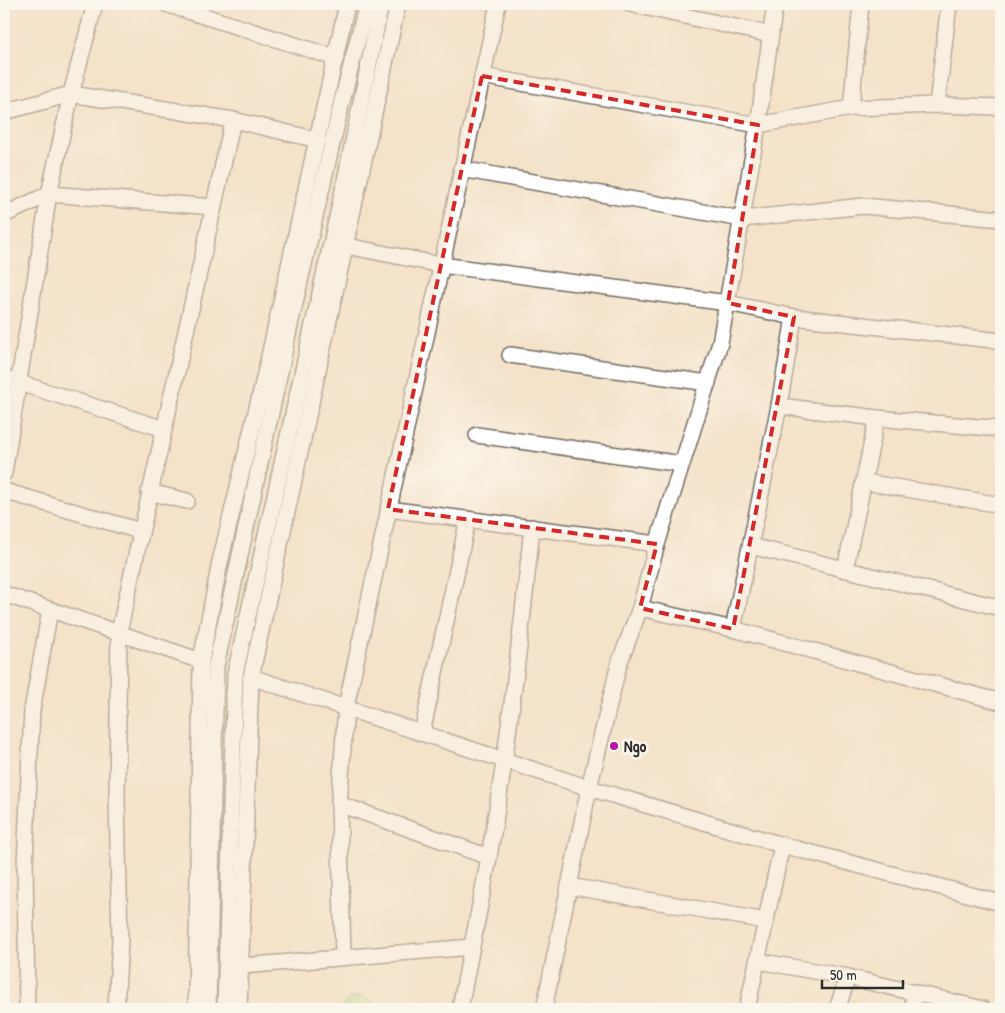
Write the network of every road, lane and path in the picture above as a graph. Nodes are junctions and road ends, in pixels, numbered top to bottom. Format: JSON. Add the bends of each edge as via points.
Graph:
{"nodes":[{"id":1,"x":95,"y":4,"type":"edge"},
{"id":2,"x":166,"y":4,"type":"edge"},
{"id":3,"x":347,"y":4,"type":"edge"},
{"id":4,"x":367,"y":4,"type":"edge"},
{"id":5,"x":380,"y":4,"type":"edge"},
{"id":6,"x":398,"y":4,"type":"edge"},
{"id":7,"x":498,"y":4,"type":"edge"},
{"id":8,"x":630,"y":4,"type":"edge"},
{"id":9,"x":775,"y":4,"type":"edge"},
{"id":10,"x":862,"y":4,"type":"edge"},
{"id":11,"x":950,"y":4,"type":"edge"},
{"id":12,"x":771,"y":35,"type":"junction"},
{"id":13,"x":336,"y":58,"type":"junction"},
{"id":14,"x":482,"y":76,"type":"junction"},
{"id":15,"x":71,"y":94,"type":"junction"},
{"id":16,"x":936,"y":105,"type":"junction"},
{"id":17,"x":1001,"y":107,"type":"edge"},
{"id":18,"x":850,"y":108,"type":"junction"},
{"id":19,"x":4,"y":112,"type":"edge"},
{"id":20,"x":233,"y":120,"type":"junction"},
{"id":21,"x":758,"y":125,"type":"junction"},
{"id":22,"x":318,"y":140,"type":"junction"},
{"id":23,"x":461,"y":168,"type":"junction"},
{"id":24,"x":49,"y":194,"type":"junction"},
{"id":25,"x":214,"y":207,"type":"junction"},
{"id":26,"x":4,"y":215,"type":"edge"},
{"id":27,"x":1001,"y":218,"type":"edge"},
{"id":28,"x":742,"y":219,"type":"junction"},
{"id":29,"x":347,"y":246,"type":"junction"},
{"id":30,"x":441,"y":265,"type":"junction"},
{"id":31,"x":728,"y":303,"type":"junction"},
{"id":32,"x":794,"y":317,"type":"junction"},
{"id":33,"x":1001,"y":341,"type":"edge"},
{"id":34,"x":510,"y":355,"type":"dead end"},
{"id":35,"x":11,"y":380,"type":"edge"},
{"id":36,"x":708,"y":383,"type":"junction"},
{"id":37,"x":779,"y":406,"type":"junction"},
{"id":38,"x":877,"y":418,"type":"junction"},
{"id":39,"x":164,"y":429,"type":"junction"},
{"id":40,"x":1001,"y":429,"type":"edge"},
{"id":41,"x":477,"y":435,"type":"dead end"},
{"id":42,"x":682,"y":464,"type":"junction"},
{"id":43,"x":4,"y":473,"type":"edge"},
{"id":44,"x":865,"y":482,"type":"junction"},
{"id":45,"x":4,"y":491,"type":"edge"},
{"id":46,"x":149,"y":492,"type":"junction"},
{"id":47,"x":187,"y":501,"type":"dead end"},
{"id":48,"x":1001,"y":505,"type":"edge"},
{"id":49,"x":388,"y":509,"type":"junction"},
{"id":50,"x":468,"y":519,"type":"junction"},
{"id":51,"x":532,"y":527,"type":"junction"},
{"id":52,"x":140,"y":532,"type":"junction"},
{"id":53,"x":657,"y":544,"type":"junction"},
{"id":54,"x":751,"y":546,"type":"junction"},
{"id":55,"x":220,"y":562,"type":"junction"},
{"id":56,"x":237,"y":566,"type":"junction"},
{"id":57,"x":845,"y":570,"type":"junction"},
{"id":58,"x":4,"y":594,"type":"edge"},
{"id":59,"x":640,"y":608,"type":"junction"},
{"id":60,"x":1001,"y":608,"type":"edge"},
{"id":61,"x":50,"y":610,"type":"junction"},
{"id":62,"x":733,"y":629,"type":"junction"},
{"id":63,"x":119,"y":632,"type":"junction"},
{"id":64,"x":201,"y":661,"type":"junction"},
{"id":65,"x":251,"y":677,"type":"junction"},
{"id":66,"x":1001,"y":702,"type":"edge"},
{"id":67,"x":346,"y":707,"type":"junction"},
{"id":68,"x":422,"y":732,"type":"junction"},
{"id":69,"x":504,"y":760,"type":"junction"},
{"id":70,"x":589,"y":788,"type":"junction"},
{"id":71,"x":339,"y":804,"type":"junction"},
{"id":72,"x":782,"y":845,"type":"junction"},
{"id":73,"x":489,"y":856,"type":"junction"},
{"id":74,"x":569,"y":886,"type":"junction"},
{"id":75,"x":1001,"y":903,"type":"edge"},
{"id":76,"x":766,"y":921,"type":"junction"},
{"id":77,"x":472,"y":946,"type":"junction"},
{"id":78,"x":343,"y":956,"type":"junction"},
{"id":79,"x":758,"y":960,"type":"junction"},
{"id":80,"x":242,"y":966,"type":"junction"},
{"id":81,"x":848,"y":978,"type":"junction"},
{"id":82,"x":915,"y":992,"type":"junction"},
{"id":83,"x":27,"y":1009,"type":"edge"},
{"id":84,"x":116,"y":1009,"type":"edge"},
{"id":85,"x":196,"y":1009,"type":"edge"},
{"id":86,"x":208,"y":1009,"type":"edge"},
{"id":87,"x":225,"y":1009,"type":"edge"},
{"id":88,"x":239,"y":1009,"type":"edge"},
{"id":89,"x":460,"y":1009,"type":"edge"},
{"id":90,"x":544,"y":1009,"type":"edge"},
{"id":91,"x":747,"y":1009,"type":"edge"},
{"id":92,"x":837,"y":1009,"type":"edge"},
{"id":93,"x":912,"y":1009,"type":"edge"},
{"id":94,"x":983,"y":1009,"type":"edge"}],
"edges":[{"from":1,"to":15,"type":"street"},
{"from":2,"to":13,"type":"street"},
{"from":3,"to":13,"type":"street"},
{"from":4,"to":56,"type":"street","via":[[337,120]]},
{"from":5,"to":87,"type":"street","via":[[344,186],[235,674]]},
{"from":6,"to":29,"type":"street"},
{"from":7,"to":14,"type":"street"},
{"from":8,"to":12,"type":"street"},
{"from":9,"to":12,"type":"street"},
{"from":10,"to":18,"type":"street"},
{"from":11,"to":16,"type":"street"},
{"from":12,"to":21,"type":"street"},
{"from":13,"to":22,"type":"street"},
{"from":14,"to":21,"type":"street"},
{"from":14,"to":23,"type":"street"},
{"from":15,"to":19,"type":"street"},
{"from":15,"to":20,"type":"street"},
{"from":15,"to":24,"type":"street"},
{"from":16,"to":17,"type":"street"},
{"from":16,"to":18,"type":"street"},
{"from":18,"to":21,"type":"street"},
{"from":20,"to":22,"type":"street"},
{"from":20,"to":25,"type":"street"},
{"from":21,"to":28,"type":"street"},
{"from":22,"to":55,"type":"street"},
{"from":23,"to":28,"type":"street"},
{"from":23,"to":30,"type":"street"},
{"from":24,"to":25,"type":"street"},
{"from":24,"to":26,"type":"street"},
{"from":24,"to":35,"type":"street"},
{"from":25,"to":39,"type":"street"},
{"from":27,"to":28,"type":"street","via":[[864,206]]},
{"from":28,"to":31,"type":"street"},
{"from":29,"to":30,"type":"street"},
{"from":29,"to":65,"type":"street"},
{"from":30,"to":31,"type":"street"},
{"from":30,"to":49,"type":"street"},
{"from":31,"to":32,"type":"street"},
{"from":31,"to":36,"type":"street"},
{"from":32,"to":33,"type":"street"},
{"from":32,"to":37,"type":"street"},
{"from":34,"to":36,"type":"street"},
{"from":35,"to":39,"type":"street"},
{"from":35,"to":43,"type":"street"},
{"from":36,"to":42,"type":"street"},
{"from":37,"to":38,"type":"street"},
{"from":37,"to":54,"type":"street"},
{"from":38,"to":40,"type":"street"},
{"from":38,"to":44,"type":"street"},
{"from":39,"to":46,"type":"street"},
{"from":41,"to":42,"type":"street"},
{"from":42,"to":53,"type":"street"},
{"from":44,"to":48,"type":"street"},
{"from":44,"to":57,"type":"street"},
{"from":45,"to":52,"type":"street"},
{"from":46,"to":47,"type":"street"},
{"from":46,"to":52,"type":"street"},
{"from":49,"to":50,"type":"street"},
{"from":49,"to":67,"type":"street"},
{"from":50,"to":51,"type":"street"},
{"from":50,"to":68,"type":"street"},
{"from":51,"to":53,"type":"street"},
{"from":51,"to":69,"type":"street"},
{"from":52,"to":63,"type":"street"},
{"from":53,"to":59,"type":"street"},
{"from":54,"to":57,"type":"street"},
{"from":54,"to":62,"type":"street"},
{"from":55,"to":56,"type":"street"},
{"from":55,"to":64,"type":"street"},
{"from":56,"to":86,"type":"street","via":[[216,666]]},
{"from":57,"to":60,"type":"street"},
{"from":58,"to":61,"type":"street"},
{"from":59,"to":62,"type":"street"},
{"from":59,"to":70,"type":"street","via":[[619,664]]},
{"from":61,"to":63,"type":"street"},
{"from":61,"to":83,"type":"street","via":[[32,710],[25,864]]},
{"from":62,"to":66,"type":"street"},
{"from":63,"to":64,"type":"street"},
{"from":63,"to":84,"type":"street","via":[[117,797],[120,940]]},
{"from":64,"to":85,"type":"street"},
{"from":65,"to":67,"type":"street"},
{"from":65,"to":80,"type":"street"},
{"from":67,"to":68,"type":"street"},
{"from":67,"to":71,"type":"street"},
{"from":68,"to":69,"type":"street"},
{"from":69,"to":70,"type":"street"},
{"from":69,"to":73,"type":"street"},
{"from":70,"to":72,"type":"street"},
{"from":70,"to":74,"type":"street"},
{"from":71,"to":73,"type":"street"},
{"from":71,"to":78,"type":"street"},
{"from":72,"to":75,"type":"street"},
{"from":72,"to":76,"type":"street"},
{"from":73,"to":77,"type":"street"},
{"from":74,"to":76,"type":"street"},
{"from":74,"to":90,"type":"street"},
{"from":76,"to":79,"type":"street"},
{"from":77,"to":78,"type":"street"},
{"from":77,"to":89,"type":"street"},
{"from":78,"to":80,"type":"street"},
{"from":79,"to":81,"type":"street"},
{"from":79,"to":91,"type":"street"},
{"from":80,"to":88,"type":"street"},
{"from":81,"to":82,"type":"street"},
{"from":81,"to":92,"type":"street"},
{"from":82,"to":93,"type":"street"},
{"from":82,"to":94,"type":"street"}]}
